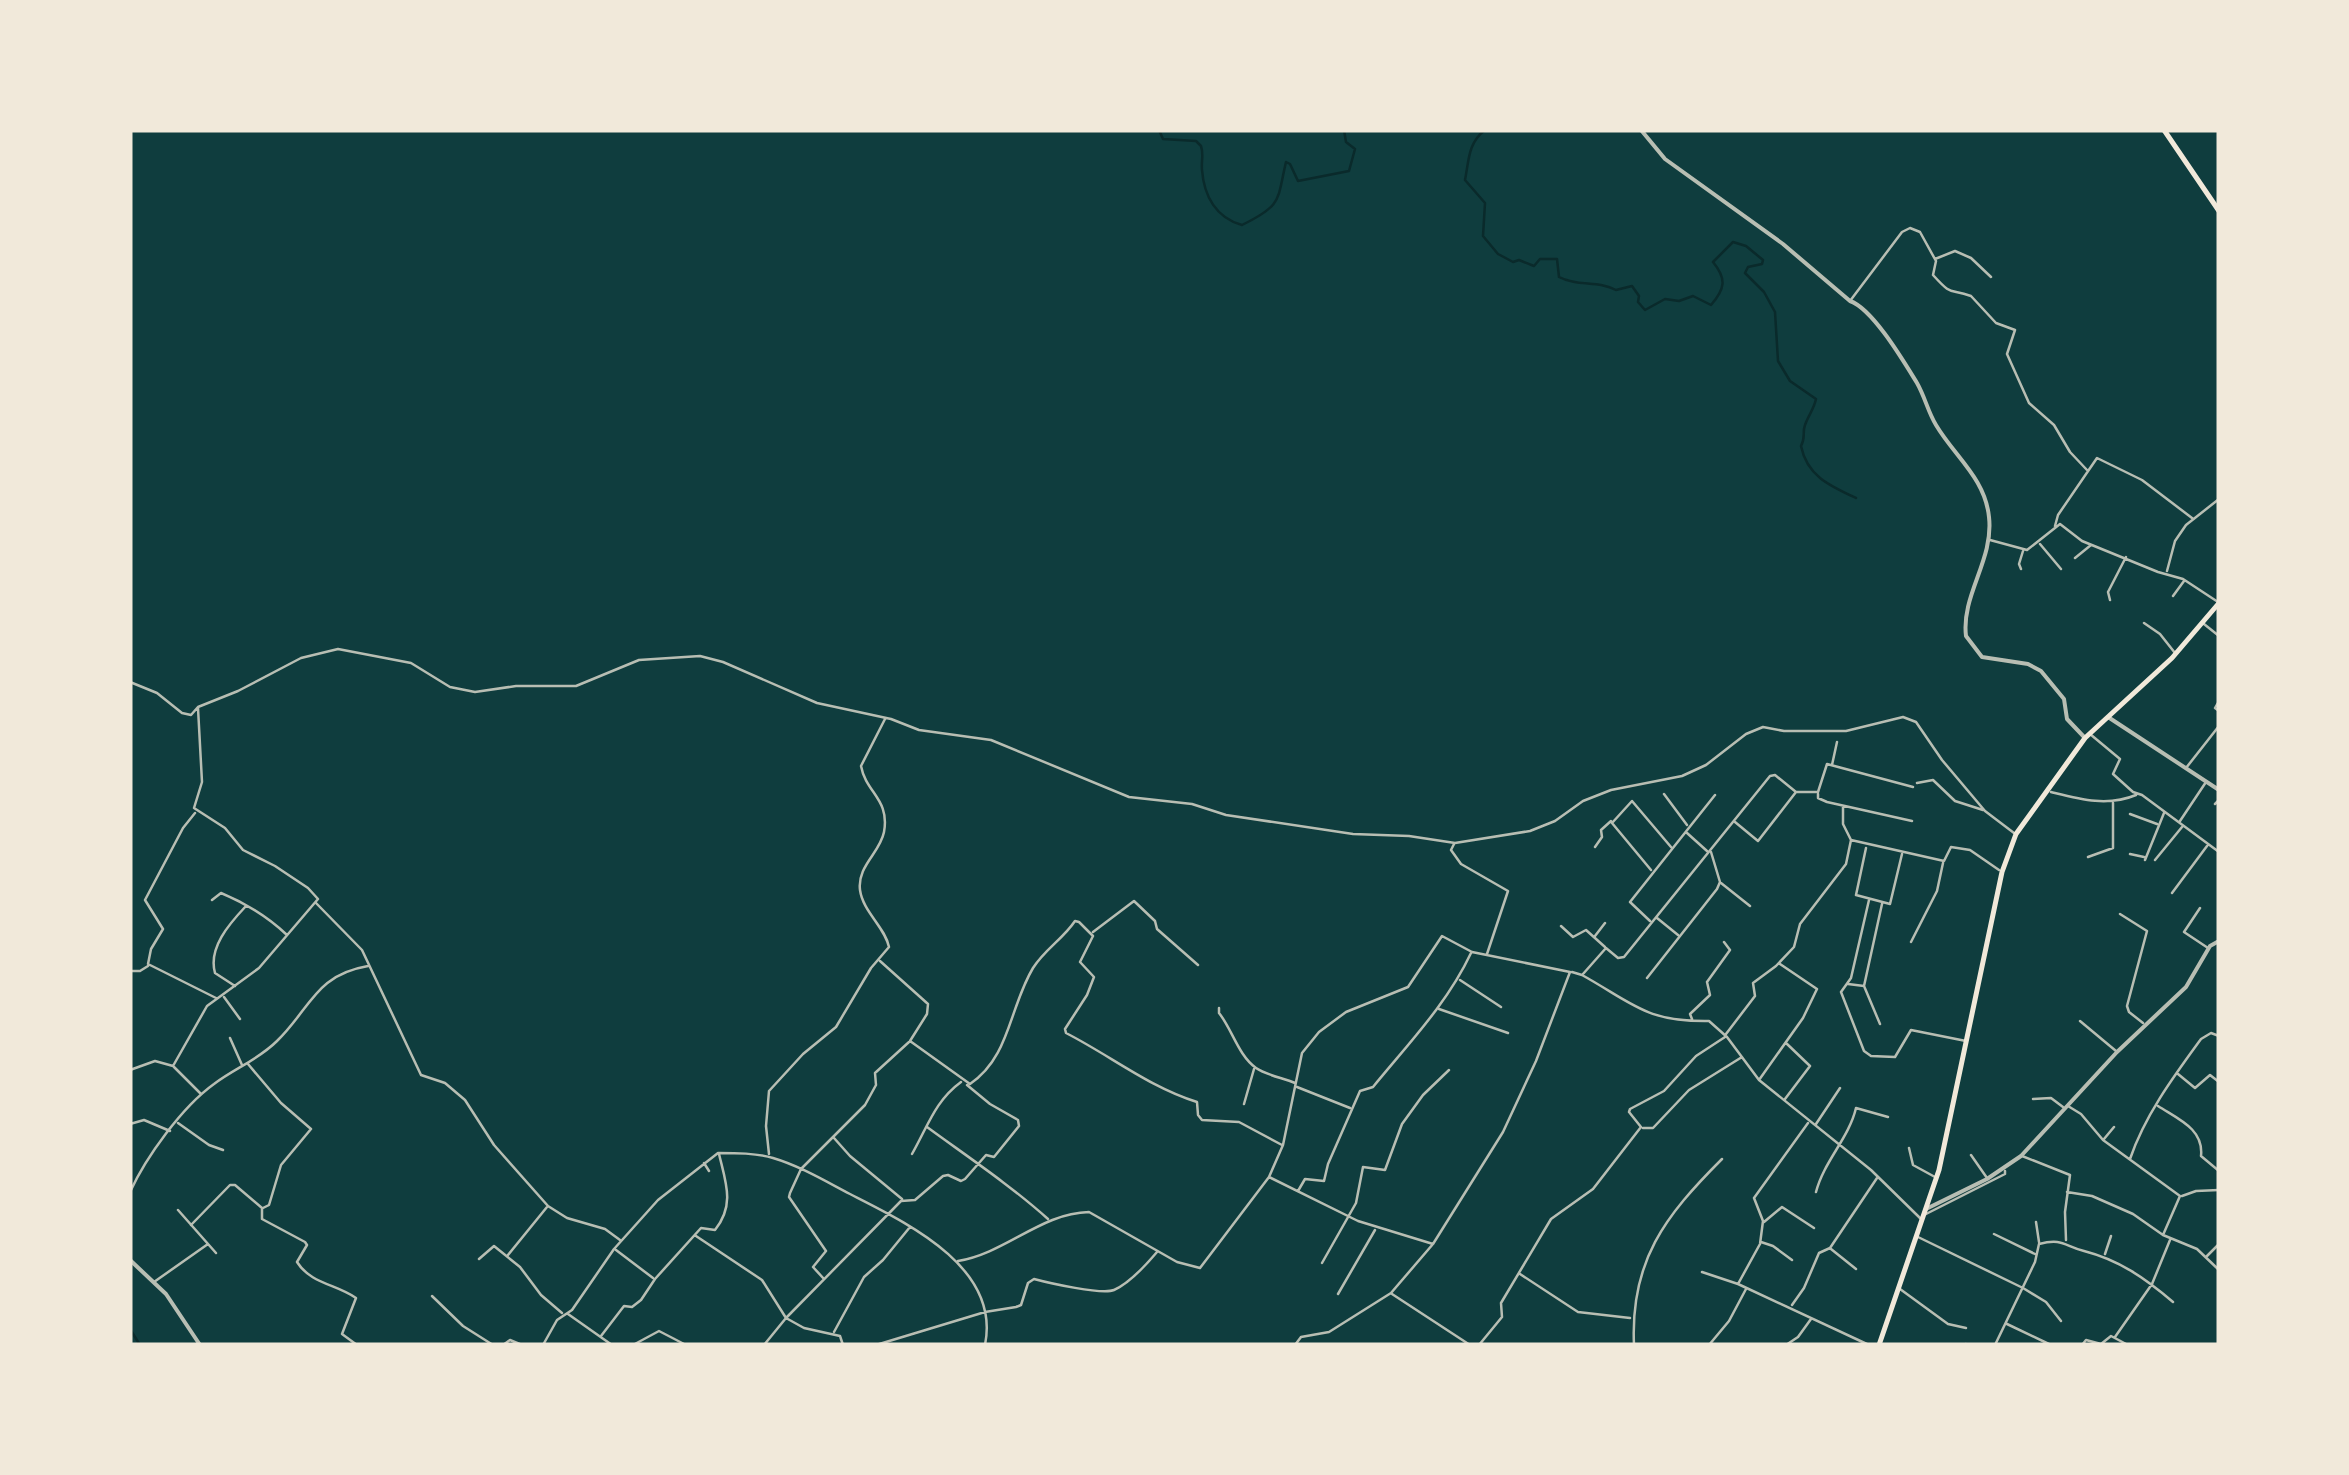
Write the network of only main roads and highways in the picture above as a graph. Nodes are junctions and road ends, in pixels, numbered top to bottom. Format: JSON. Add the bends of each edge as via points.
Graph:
{"nodes":[{"id":1,"x":2164,"y":130,"type":"edge"},
{"id":2,"x":2219,"y":211,"type":"edge"},
{"id":3,"x":2219,"y":603,"type":"edge"},
{"id":4,"x":1879,"y":1345,"type":"edge"}],
"edges":[{"from":1,"to":2,"type":"highway"},
{"from":3,"to":4,"type":"highway","via":[[2176,654],[2087,736],[2016,834],[2002,872],[1936,1178]]}]}
